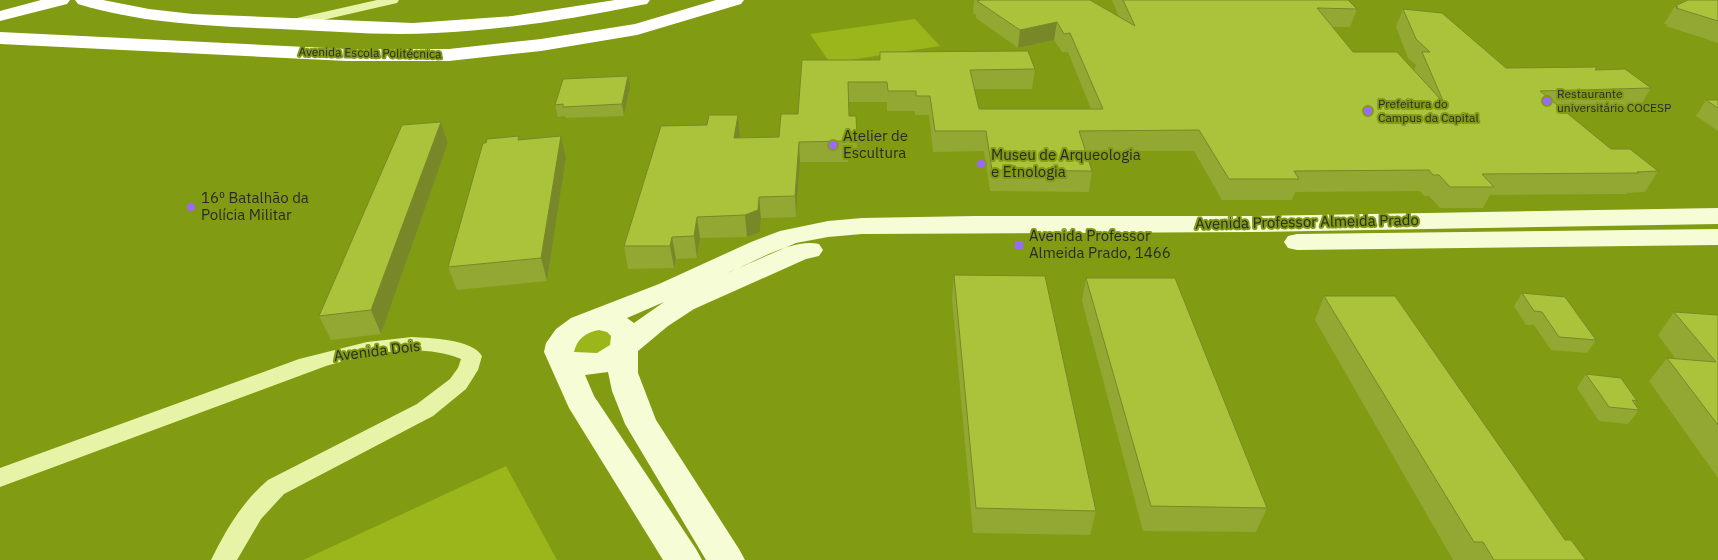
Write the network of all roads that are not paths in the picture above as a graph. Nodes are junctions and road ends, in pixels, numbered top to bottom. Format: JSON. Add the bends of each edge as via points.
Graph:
{"nodes":[{"id":1,"x":21,"y":0,"type":"edge"},
{"id":2,"x":61,"y":0,"type":"edge"},
{"id":3,"x":84,"y":0,"type":"edge"},
{"id":4,"x":392,"y":0,"type":"edge"},
{"id":5,"x":641,"y":0,"type":"edge"},
{"id":6,"x":735,"y":0,"type":"edge"},
{"id":7,"x":0,"y":11,"type":"edge"},
{"id":8,"x":0,"y":16,"type":"edge"},
{"id":9,"x":288,"y":24,"type":"junction"},
{"id":10,"x":374,"y":27,"type":"junction"},
{"id":11,"x":0,"y":38,"type":"edge"},
{"id":12,"x":1718,"y":216,"type":"edge"},
{"id":13,"x":1261,"y":230,"type":"junction"},
{"id":14,"x":1718,"y":237,"type":"edge"},
{"id":15,"x":585,"y":324,"type":"junction"},
{"id":16,"x":624,"y":347,"type":"junction"},
{"id":17,"x":563,"y":359,"type":"junction"},
{"id":18,"x":0,"y":478,"type":"edge"},
{"id":19,"x":224,"y":560,"type":"edge"},
{"id":20,"x":683,"y":560,"type":"edge"},
{"id":21,"x":726,"y":560,"type":"edge"}],
"edges":[{"from":1,"to":7,"type":"highway"},
{"from":2,"to":8,"type":"highway"},
{"from":3,"to":9,"type":"highway","name":"Avenida Escola Politécnica","via":[[154,16]]},
{"from":4,"to":9,"type":"street"},
{"from":4,"to":10,"type":"street","via":[[378,9]]},
{"from":5,"to":10,"type":"highway","name":"Avenida Escola Politécnica","via":[[578,12],[472,25]]},
{"from":6,"to":11,"type":"highway","name":"Avenida Escola Politécnica","via":[[637,29],[541,45],[449,54],[347,54]]},
{"from":9,"to":10,"type":"highway","name":"Avenida Escola Politécnica"},
{"from":12,"to":13,"type":"street","name":"Avenida Professor Almeida Prado"},
{"from":13,"to":14,"type":"street","name":"Avenida Professor Almeida Prado","via":[[1296,242]]},
{"from":13,"to":15,"type":"street","name":"Avenida Professor Almeida Prado","via":[[975,224],[828,229],[788,237]]},
{"from":13,"to":16,"type":"street","name":"Avenida Professor Almeida Prado","via":[[1021,239],[877,240],[833,245],[797,253],[684,302]]},
{"from":15,"to":16,"type":"street","via":[[602,321],[617,325],[626,334]]},
{"from":15,"to":17,"type":"street","via":[[569,331],[560,343],[559,352]]},
{"from":16,"to":17,"type":"street","via":[[613,358],[595,365],[577,366]]},
{"from":16,"to":21,"type":"street","via":[[626,382],[641,424]]},
{"from":17,"to":20,"type":"street","via":[[580,400]]},
{"from":18,"to":19,"type":"street","name":"Avenida Dois","via":[[340,354],[416,344],[461,350],[472,356],[468,370],[458,384],[424,410],[276,487],[259,500]]}]}
